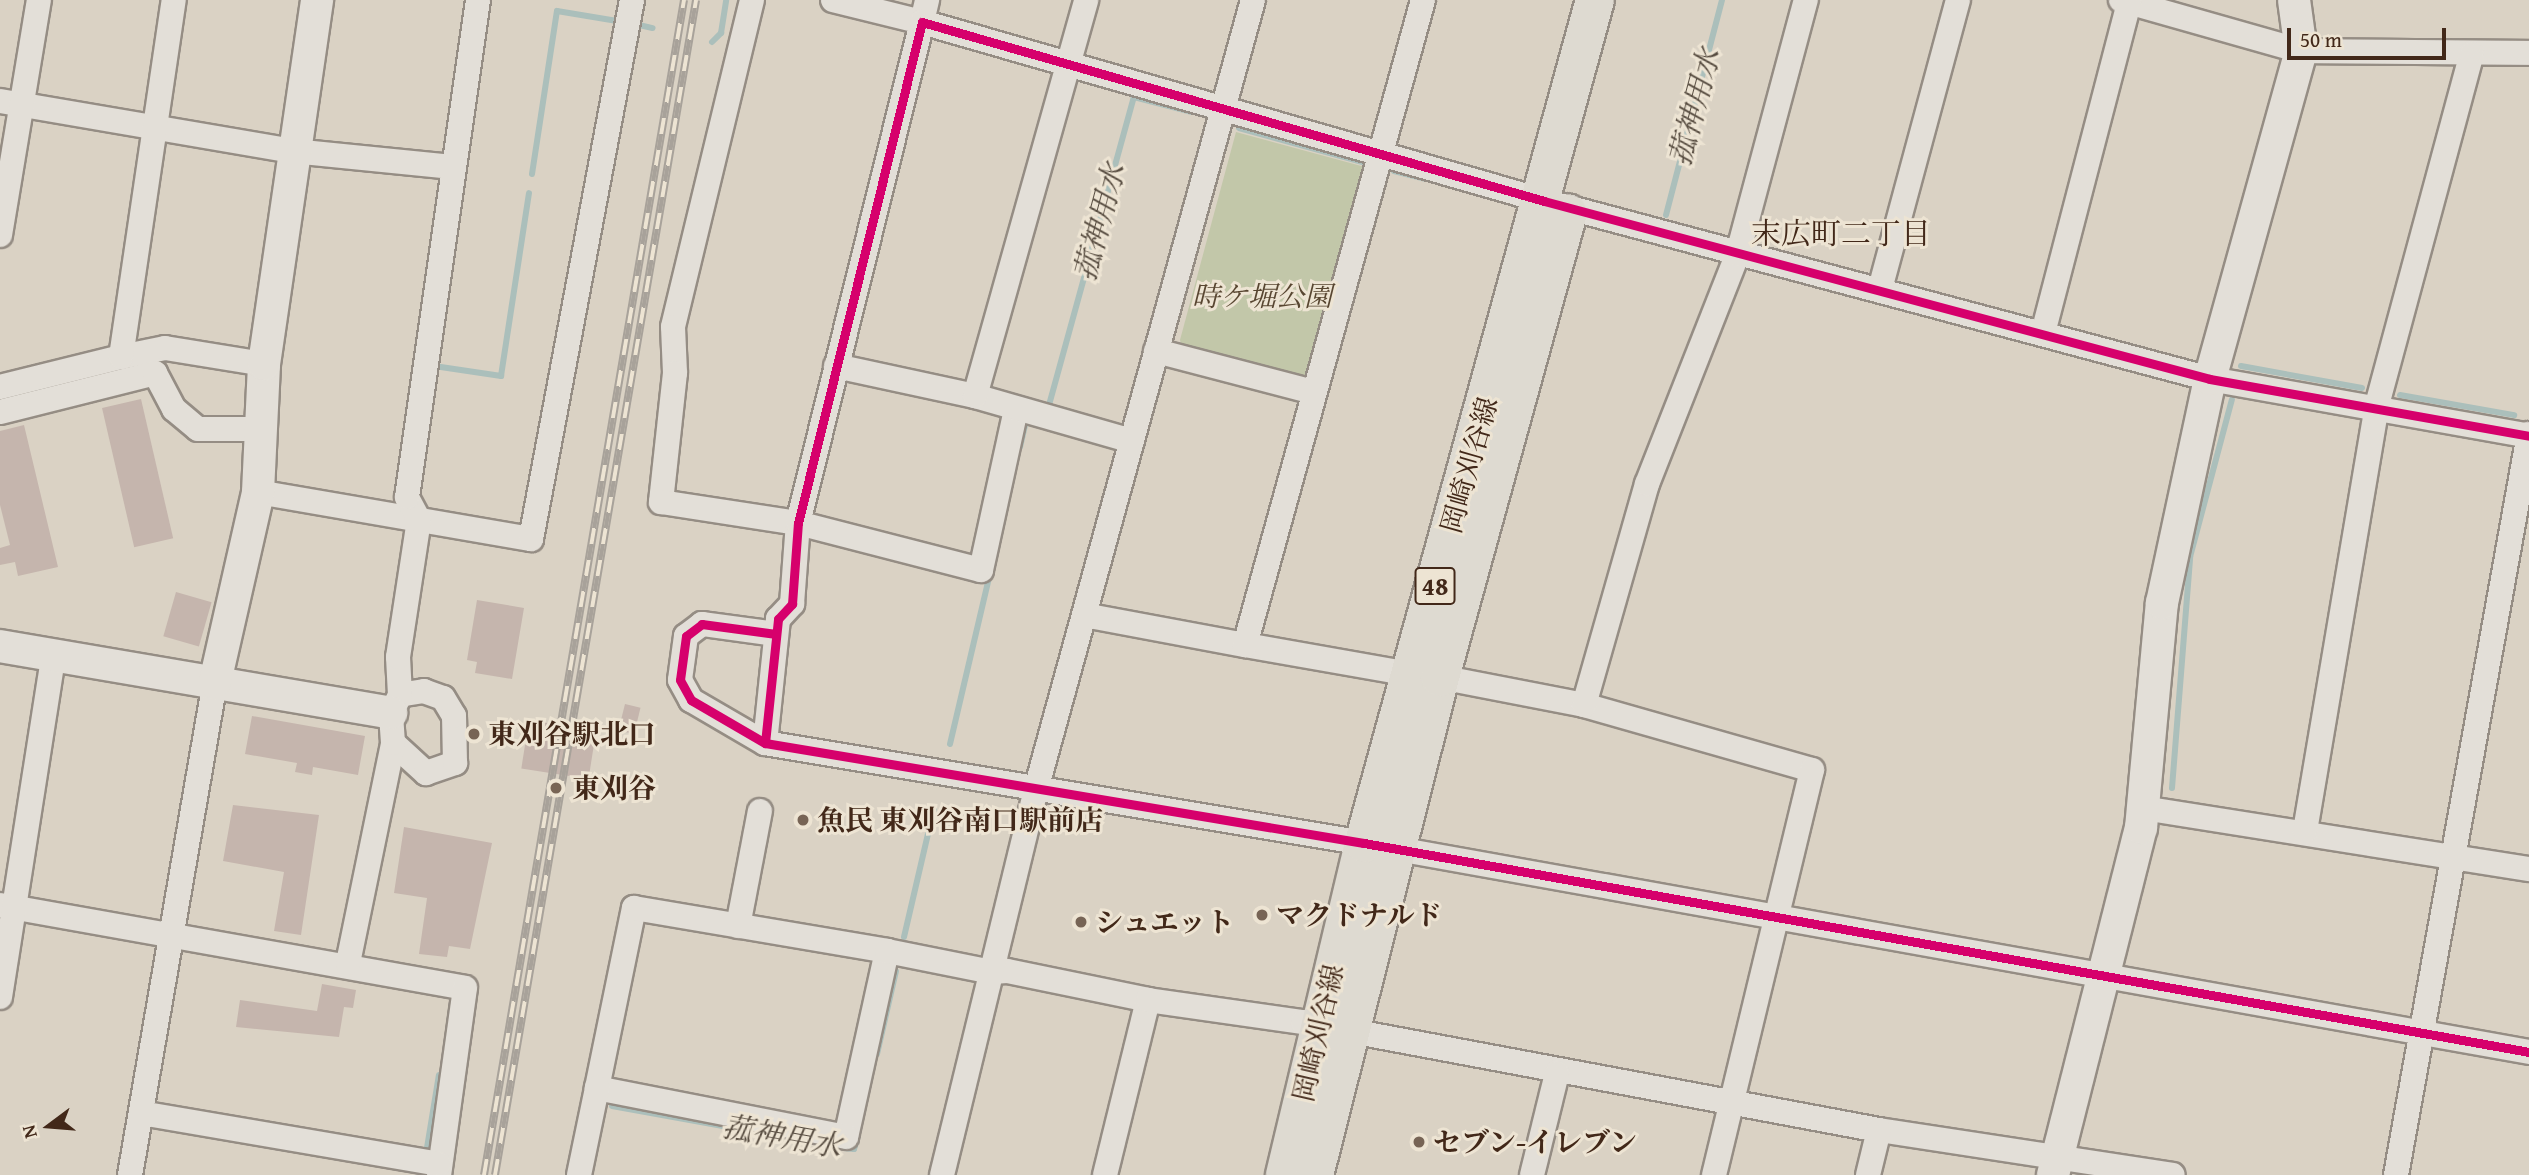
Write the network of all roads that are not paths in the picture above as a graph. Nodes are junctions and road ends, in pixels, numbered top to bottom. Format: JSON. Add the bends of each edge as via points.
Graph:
{"nodes":[{"id":1,"x":39,"y":0,"type":"edge"},
{"id":2,"x":174,"y":0,"type":"edge"},
{"id":3,"x":317,"y":0,"type":"edge"},
{"id":4,"x":478,"y":0,"type":"edge"},
{"id":5,"x":632,"y":0,"type":"edge"},
{"id":6,"x":752,"y":0,"type":"edge"},
{"id":7,"x":833,"y":0,"type":"edge"},
{"id":8,"x":1086,"y":0,"type":"edge"},
{"id":9,"x":1253,"y":0,"type":"edge"},
{"id":10,"x":1423,"y":0,"type":"edge"},
{"id":11,"x":1595,"y":0,"type":"edge"},
{"id":12,"x":1622,"y":0,"type":"edge"},
{"id":13,"x":1806,"y":0,"type":"edge"},
{"id":14,"x":1958,"y":0,"type":"edge"},
{"id":15,"x":2294,"y":0,"type":"edge"},
{"id":16,"x":2127,"y":1,"type":"edge"},
{"id":17,"x":924,"y":11,"type":"edge"},
{"id":18,"x":2301,"y":51,"type":"junction"},
{"id":19,"x":2529,"y":53,"type":"edge"},
{"id":20,"x":2472,"y":54,"type":"junction"},
{"id":21,"x":1067,"y":66,"type":"junction"},
{"id":22,"x":12,"y":103,"type":"edge"},
{"id":23,"x":1220,"y":111,"type":"junction"},
{"id":24,"x":153,"y":123,"type":"junction"},
{"id":25,"x":292,"y":150,"type":"junction"},
{"id":26,"x":1378,"y":150,"type":"junction"},
{"id":27,"x":453,"y":167,"type":"junction"},
{"id":28,"x":1557,"y":204,"type":"junction"},
{"id":29,"x":0,"y":235,"type":"edge"},
{"id":30,"x":1738,"y":253,"type":"junction"},
{"id":31,"x":1880,"y":289,"type":"junction"},
{"id":32,"x":2043,"y":333,"type":"junction"},
{"id":33,"x":1156,"y":351,"type":"junction"},
{"id":34,"x":121,"y":357,"type":"junction"},
{"id":35,"x":264,"y":364,"type":"junction"},
{"id":36,"x":836,"y":366,"type":"junction"},
{"id":37,"x":2210,"y":379,"type":"junction"},
{"id":38,"x":0,"y":387,"type":"edge"},
{"id":39,"x":1313,"y":392,"type":"junction"},
{"id":40,"x":975,"y":396,"type":"junction"},
{"id":41,"x":2377,"y":405,"type":"junction"},
{"id":42,"x":1016,"y":409,"type":"junction"},
{"id":43,"x":0,"y":411,"type":"edge"},
{"id":44,"x":261,"y":429,"type":"junction"},
{"id":45,"x":2529,"y":435,"type":"edge"},
{"id":46,"x":1132,"y":441,"type":"junction"},
{"id":47,"x":258,"y":492,"type":"junction"},
{"id":48,"x":419,"y":520,"type":"junction"},
{"id":49,"x":798,"y":523,"type":"junction"},
{"id":50,"x":1084,"y":615,"type":"junction"},
{"id":51,"x":776,"y":634,"type":"junction"},
{"id":52,"x":1245,"y":645,"type":"junction"},
{"id":53,"x":0,"y":646,"type":"edge"},
{"id":54,"x":54,"y":654,"type":"junction"},
{"id":55,"x":1425,"y":676,"type":"junction"},
{"id":56,"x":215,"y":682,"type":"junction"},
{"id":57,"x":1584,"y":705,"type":"junction"},
{"id":58,"x":395,"y":717,"type":"junction"},
{"id":59,"x":765,"y":743,"type":"junction"},
{"id":60,"x":1035,"y":793,"type":"junction"},
{"id":61,"x":2143,"y":808,"type":"junction"},
{"id":62,"x":760,"y":811,"type":"dead end"},
{"id":63,"x":2305,"y":831,"type":"junction"},
{"id":64,"x":1380,"y":846,"type":"junction"},
{"id":65,"x":2453,"y":855,"type":"junction"},
{"id":66,"x":2529,"y":869,"type":"edge"},
{"id":67,"x":8,"y":906,"type":"edge"},
{"id":68,"x":1772,"y":920,"type":"junction"},
{"id":69,"x":738,"y":926,"type":"junction"},
{"id":70,"x":168,"y":934,"type":"junction"},
{"id":71,"x":887,"y":951,"type":"junction"},
{"id":72,"x":348,"y":963,"type":"junction"},
{"id":73,"x":992,"y":972,"type":"junction"},
{"id":74,"x":2105,"y":980,"type":"junction"},
{"id":75,"x":0,"y":997,"type":"edge"},
{"id":76,"x":1148,"y":1000,"type":"junction"},
{"id":77,"x":1334,"y":1030,"type":"junction"},
{"id":78,"x":2423,"y":1034,"type":"junction"},
{"id":79,"x":2529,"y":1052,"type":"edge"},
{"id":80,"x":1557,"y":1073,"type":"junction"},
{"id":81,"x":597,"y":1088,"type":"junction"},
{"id":82,"x":1734,"y":1101,"type":"junction"},
{"id":83,"x":141,"y":1113,"type":"junction"},
{"id":84,"x":1879,"y":1130,"type":"junction"},
{"id":85,"x":2055,"y":1166,"type":"edge"},
{"id":86,"x":439,"y":1169,"type":"edge"},
{"id":87,"x":130,"y":1175,"type":"edge"},
{"id":88,"x":579,"y":1175,"type":"edge"},
{"id":89,"x":943,"y":1175,"type":"edge"},
{"id":90,"x":1105,"y":1175,"type":"edge"},
{"id":91,"x":1285,"y":1175,"type":"edge"},
{"id":92,"x":1314,"y":1175,"type":"edge"},
{"id":93,"x":1532,"y":1175,"type":"edge"},
{"id":94,"x":1714,"y":1175,"type":"edge"},
{"id":95,"x":1868,"y":1175,"type":"edge"},
{"id":96,"x":2173,"y":1175,"type":"edge"},
{"id":97,"x":2396,"y":1175,"type":"edge"}],
"edges":[{"from":1,"to":22,"type":"street"},
{"from":2,"to":24,"type":"street"},
{"from":3,"to":25,"type":"street"},
{"from":4,"to":27,"type":"street"},
{"from":5,"to":48,"type":"street","via":[[531,539]]},
{"from":6,"to":49,"type":"street","via":[[673,327],[675,373],[661,502]]},
{"from":7,"to":17,"type":"street"},
{"from":8,"to":21,"type":"street"},
{"from":9,"to":23,"type":"street"},
{"from":10,"to":26,"type":"street"},
{"from":11,"to":28,"type":"main road","name":"岡崎刈谷線","number":"48"},
{"from":12,"to":28,"type":"main road","name":"岡崎刈谷線","number":"48"},
{"from":13,"to":30,"type":"street"},
{"from":14,"to":31,"type":"street"},
{"from":15,"to":18,"type":"street"},
{"from":16,"to":18,"type":"street"},
{"from":16,"to":32,"type":"street"},
{"from":17,"to":21,"type":"street"},
{"from":17,"to":36,"type":"street"},
{"from":18,"to":20,"type":"street"},
{"from":18,"to":37,"type":"street"},
{"from":19,"to":20,"type":"street"},
{"from":20,"to":41,"type":"street"},
{"from":21,"to":23,"type":"street"},
{"from":21,"to":40,"type":"street"},
{"from":22,"to":24,"type":"street"},
{"from":22,"to":29,"type":"street"},
{"from":23,"to":26,"type":"street"},
{"from":23,"to":33,"type":"street"},
{"from":24,"to":25,"type":"street"},
{"from":24,"to":34,"type":"street"},
{"from":25,"to":27,"type":"street"},
{"from":25,"to":35,"type":"street"},
{"from":26,"to":28,"type":"street"},
{"from":26,"to":39,"type":"street"},
{"from":27,"to":48,"type":"street","via":[[407,497]]},
{"from":28,"to":30,"type":"street"},
{"from":28,"to":55,"type":"main road","name":"岡崎刈谷線","number":"48"},
{"from":30,"to":31,"type":"street"},
{"from":30,"to":57,"type":"street","via":[[1647,484]]},
{"from":31,"to":32,"type":"street"},
{"from":32,"to":37,"type":"street"},
{"from":33,"to":39,"type":"street"},
{"from":33,"to":46,"type":"street"},
{"from":34,"to":35,"type":"street","via":[[165,348]]},
{"from":34,"to":38,"type":"street"},
{"from":35,"to":44,"type":"street"},
{"from":36,"to":40,"type":"street"},
{"from":36,"to":49,"type":"street"},
{"from":37,"to":41,"type":"street"},
{"from":37,"to":61,"type":"street","via":[[2162,603]]},
{"from":39,"to":52,"type":"street"},
{"from":40,"to":42,"type":"street"},
{"from":41,"to":45,"type":"street"},
{"from":41,"to":63,"type":"street"},
{"from":42,"to":46,"type":"street"},
{"from":42,"to":49,"type":"street","via":[[981,570]]},
{"from":43,"to":44,"type":"street","via":[[155,373],[174,408],[198,429]]},
{"from":44,"to":47,"type":"street"},
{"from":45,"to":65,"type":"street"},
{"from":46,"to":50,"type":"street"},
{"from":47,"to":48,"type":"street"},
{"from":47,"to":56,"type":"street"},
{"from":48,"to":58,"type":"street","via":[[398,657]]},
{"from":49,"to":51,"type":"street","via":[[792,604],[778,619]]},
{"from":50,"to":52,"type":"street"},
{"from":50,"to":60,"type":"street"},
{"from":51,"to":59,"type":"street"},
{"from":51,"to":59,"type":"street","via":[[702,624],[686,636],[680,680],[691,701]]},
{"from":52,"to":55,"type":"street"},
{"from":53,"to":54,"type":"street"},
{"from":54,"to":56,"type":"street"},
{"from":54,"to":67,"type":"street"},
{"from":55,"to":57,"type":"street"},
{"from":55,"to":64,"type":"main road","name":"岡崎刈谷線","number":"48"},
{"from":56,"to":58,"type":"street"},
{"from":56,"to":70,"type":"street"},
{"from":57,"to":68,"type":"street","via":[[1812,770]]},
{"from":58,"to":72,"type":"street"},
{"from":59,"to":60,"type":"street"},
{"from":60,"to":64,"type":"street"},
{"from":60,"to":73,"type":"street"},
{"from":61,"to":63,"type":"street"},
{"from":61,"to":74,"type":"street"},
{"from":62,"to":69,"type":"street"},
{"from":63,"to":65,"type":"street"},
{"from":64,"to":68,"type":"street"},
{"from":64,"to":77,"type":"main road","name":"岡崎刈谷線","number":"48"},
{"from":65,"to":66,"type":"street"},
{"from":65,"to":78,"type":"street"},
{"from":67,"to":70,"type":"street"},
{"from":67,"to":75,"type":"street"},
{"from":68,"to":74,"type":"street"},
{"from":68,"to":82,"type":"street"},
{"from":69,"to":71,"type":"street"},
{"from":69,"to":81,"type":"street","via":[[634,908]]},
{"from":70,"to":72,"type":"street"},
{"from":70,"to":83,"type":"street"},
{"from":71,"to":73,"type":"street"},
{"from":71,"to":81,"type":"street","via":[[846,1137]]},
{"from":72,"to":86,"type":"street","via":[[465,988]]},
{"from":73,"to":76,"type":"street"},
{"from":73,"to":89,"type":"street"},
{"from":74,"to":78,"type":"street"},
{"from":74,"to":85,"type":"street"},
{"from":76,"to":77,"type":"street"},
{"from":76,"to":90,"type":"street"},
{"from":77,"to":80,"type":"street"},
{"from":77,"to":91,"type":"main road","name":"岡崎刈谷線","number":"48"},
{"from":77,"to":92,"type":"main road","name":"岡崎刈谷線","number":"48"},
{"from":78,"to":79,"type":"street"},
{"from":78,"to":97,"type":"street"},
{"from":80,"to":82,"type":"street"},
{"from":80,"to":93,"type":"street"},
{"from":81,"to":88,"type":"street"},
{"from":82,"to":84,"type":"street"},
{"from":82,"to":94,"type":"street"},
{"from":83,"to":86,"type":"street"},
{"from":83,"to":87,"type":"street"},
{"from":84,"to":85,"type":"street"},
{"from":84,"to":95,"type":"street"},
{"from":85,"to":96,"type":"street"}]}
